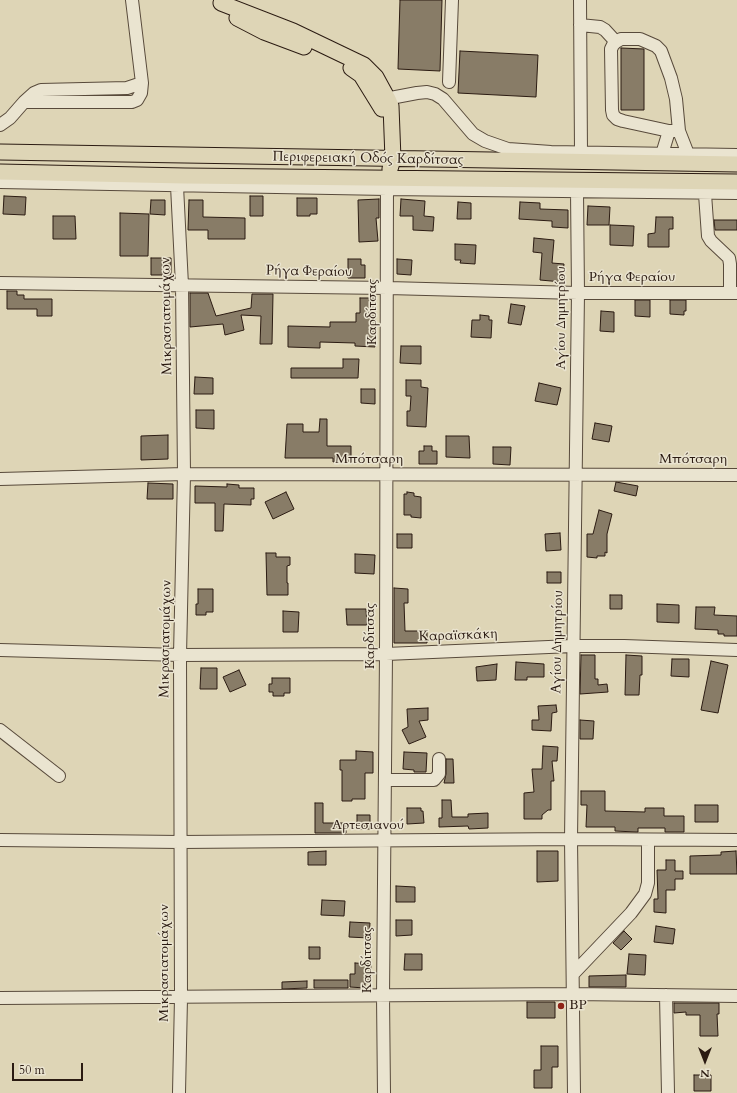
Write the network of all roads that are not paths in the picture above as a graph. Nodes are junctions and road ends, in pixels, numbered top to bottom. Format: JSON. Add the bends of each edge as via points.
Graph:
{"nodes":[{"id":1,"x":132,"y":0,"type":"edge"},
{"id":2,"x":452,"y":0,"type":"edge"},
{"id":3,"x":580,"y":0,"type":"edge"},
{"id":4,"x":220,"y":1,"type":"edge"},
{"id":5,"x":580,"y":25,"type":"junction"},
{"id":6,"x":616,"y":42,"type":"junction"},
{"id":7,"x":449,"y":82,"type":"dead end"},
{"id":8,"x":383,"y":100,"type":"junction"},
{"id":9,"x":0,"y":125,"type":"edge"},
{"id":10,"x":674,"y":131,"type":"junction"},
{"id":11,"x":0,"y":152,"type":"edge"},
{"id":12,"x":581,"y":152,"type":"junction"},
{"id":13,"x":662,"y":154,"type":"junction"},
{"id":14,"x":688,"y":154,"type":"junction"},
{"id":15,"x":737,"y":155,"type":"edge"},
{"id":16,"x":389,"y":159,"type":"junction"},
{"id":17,"x":737,"y":164,"type":"edge"},
{"id":18,"x":0,"y":172,"type":"edge"},
{"id":19,"x":0,"y":182,"type":"edge"},
{"id":20,"x":737,"y":182,"type":"edge"},
{"id":21,"x":387,"y":184,"type":"junction"},
{"id":22,"x":177,"y":186,"type":"junction"},
{"id":23,"x":577,"y":191,"type":"junction"},
{"id":24,"x":737,"y":193,"type":"edge"},
{"id":25,"x":705,"y":194,"type":"junction"},
{"id":26,"x":0,"y":283,"type":"edge"},
{"id":27,"x":182,"y":285,"type":"junction"},
{"id":28,"x":388,"y":288,"type":"junction"},
{"id":29,"x":578,"y":293,"type":"junction"},
{"id":30,"x":734,"y":293,"type":"edge"},
{"id":31,"x":184,"y":474,"type":"junction"},
{"id":32,"x":576,"y":474,"type":"junction"},
{"id":33,"x":387,"y":475,"type":"junction"},
{"id":34,"x":737,"y":475,"type":"edge"},
{"id":35,"x":0,"y":479,"type":"edge"},
{"id":36,"x":572,"y":646,"type":"junction"},
{"id":37,"x":0,"y":650,"type":"edge"},
{"id":38,"x":737,"y":650,"type":"edge"},
{"id":39,"x":386,"y":654,"type":"junction"},
{"id":40,"x":180,"y":655,"type":"junction"},
{"id":41,"x":0,"y":730,"type":"edge"},
{"id":42,"x":439,"y":759,"type":"dead end"},
{"id":43,"x":59,"y":776,"type":"dead end"},
{"id":44,"x":385,"y":780,"type":"junction"},
{"id":45,"x":571,"y":839,"type":"junction"},
{"id":46,"x":0,"y":840,"type":"edge"},
{"id":47,"x":648,"y":840,"type":"junction"},
{"id":48,"x":737,"y":840,"type":"edge"},
{"id":49,"x":384,"y":841,"type":"junction"},
{"id":50,"x":180,"y":842,"type":"junction"},
{"id":51,"x":573,"y":974,"type":"junction"},
{"id":52,"x":573,"y":994,"type":"junction"},
{"id":53,"x":666,"y":995,"type":"junction"},
{"id":54,"x":383,"y":996,"type":"junction"},
{"id":55,"x":737,"y":996,"type":"edge"},
{"id":56,"x":0,"y":998,"type":"edge"},
{"id":57,"x":181,"y":998,"type":"junction"},
{"id":58,"x":179,"y":1093,"type":"edge"},
{"id":59,"x":384,"y":1093,"type":"edge"},
{"id":60,"x":574,"y":1093,"type":"edge"},
{"id":61,"x":668,"y":1093,"type":"edge"}],
"edges":[{"from":1,"to":9,"type":"street","via":[[142,83],[127,88],[41,90],[34,93]]},
{"from":2,"to":7,"type":"street"},
{"from":3,"to":5,"type":"street"},
{"from":4,"to":8,"type":"main road","via":[[234,17],[264,32],[337,60],[354,70],[362,75]]},
{"from":5,"to":6,"type":"street","via":[[600,27]]},
{"from":5,"to":12,"type":"street"},
{"from":6,"to":10,"type":"street","via":[[621,39],[640,39],[661,51],[676,99]]},
{"from":6,"to":10,"type":"street","via":[[611,49],[613,115],[623,122]]},
{"from":8,"to":12,"type":"street","via":[[417,92],[435,94],[443,98],[473,134],[496,146],[508,149]]},
{"from":8,"to":16,"type":"main road","via":[[392,114]]},
{"from":10,"to":13,"type":"street"},
{"from":10,"to":14,"type":"street"},
{"from":11,"to":16,"type":"main road","name":"Περιφερειακή Οδός Καρδίτσας"},
{"from":12,"to":13,"type":"street"},
{"from":13,"to":14,"type":"street"},
{"from":14,"to":15,"type":"street"},
{"from":16,"to":17,"type":"main road","name":"Περιφερειακή Οδός Καρδίτσας"},
{"from":16,"to":21,"type":"main road"},
{"from":18,"to":21,"type":"main road","name":"Περιφερειακή Οδός Καρδίτσας"},
{"from":19,"to":22,"type":"street"},
{"from":20,"to":21,"type":"main road","name":"Περιφερειακή Οδός Καρδίτσας"},
{"from":21,"to":22,"type":"street"},
{"from":21,"to":23,"type":"street"},
{"from":21,"to":28,"type":"street","name":"Καρδίτσας"},
{"from":22,"to":27,"type":"street","name":"Μικρασιατομάχων"},
{"from":23,"to":25,"type":"street"},
{"from":23,"to":29,"type":"street","name":"Αγίου Δημητρίου"},
{"from":24,"to":25,"type":"street"},
{"from":25,"to":30,"type":"street","via":[[708,236],[729,258]]},
{"from":26,"to":27,"type":"street","name":"Ρήγα Φεραίου"},
{"from":27,"to":28,"type":"street","name":"Ρήγα Φεραίου"},
{"from":27,"to":31,"type":"street","name":"Μικρασιατομάχων"},
{"from":28,"to":29,"type":"street","name":"Ρήγα Φεραίου"},
{"from":28,"to":33,"type":"street","name":"Καρδίτσας"},
{"from":29,"to":30,"type":"street","name":"Ρήγα Φεραίου"},
{"from":29,"to":32,"type":"street","name":"Αγίου Δημητρίου"},
{"from":31,"to":33,"type":"street","name":"Μπότσαρη"},
{"from":31,"to":35,"type":"street","name":"Μπότσαρη"},
{"from":31,"to":40,"type":"street","name":"Μικρασιατομάχων"},
{"from":32,"to":33,"type":"street","name":"Μπότσαρη"},
{"from":32,"to":34,"type":"street","name":"Μπότσαρη"},
{"from":32,"to":36,"type":"street","name":"Αγίου Δημητρίου"},
{"from":33,"to":39,"type":"street","name":"Καρδίτσας"},
{"from":36,"to":38,"type":"street","name":"Καραϊσκάκη"},
{"from":36,"to":39,"type":"street","name":"Καραϊσκάκη"},
{"from":36,"to":45,"type":"street","name":"Αγίου Δημητρίου"},
{"from":37,"to":40,"type":"street","name":"Καραϊσκάκη"},
{"from":39,"to":40,"type":"street","name":"Καραϊσκάκη"},
{"from":39,"to":44,"type":"street","name":"Καρδίτσας"},
{"from":40,"to":50,"type":"street","name":"Μικρασιατομάχων"},
{"from":41,"to":43,"type":"street"},
{"from":42,"to":44,"type":"street","via":[[439,774],[434,780]]},
{"from":44,"to":49,"type":"street","name":"Καρδίτσας"},
{"from":45,"to":47,"type":"street","name":"Αρτεσιανού"},
{"from":45,"to":49,"type":"street","name":"Αρτεσιανού"},
{"from":45,"to":51,"type":"street","name":"Αγίου Δημητρίου"},
{"from":46,"to":50,"type":"street","name":"Αρτεσιανού"},
{"from":47,"to":48,"type":"street","name":"Αρτεσιανού"},
{"from":47,"to":51,"type":"street","via":[[648,883],[645,894],[631,913]]},
{"from":49,"to":50,"type":"street","name":"Αρτεσιανού"},
{"from":49,"to":54,"type":"street","name":"Καρδίτσας"},
{"from":50,"to":57,"type":"street","name":"Μικρασιατομάχων"},
{"from":51,"to":52,"type":"street","name":"Αγίου Δημητρίου"},
{"from":52,"to":53,"type":"street"},
{"from":52,"to":54,"type":"street"},
{"from":52,"to":60,"type":"street","name":"Αγίου Δημητρίου"},
{"from":53,"to":55,"type":"street"},
{"from":53,"to":61,"type":"street"},
{"from":54,"to":57,"type":"street"},
{"from":54,"to":59,"type":"street","name":"Καρδίτσας"},
{"from":56,"to":57,"type":"street"},
{"from":57,"to":58,"type":"street","name":"Μικρασιατομάχων"}]}
